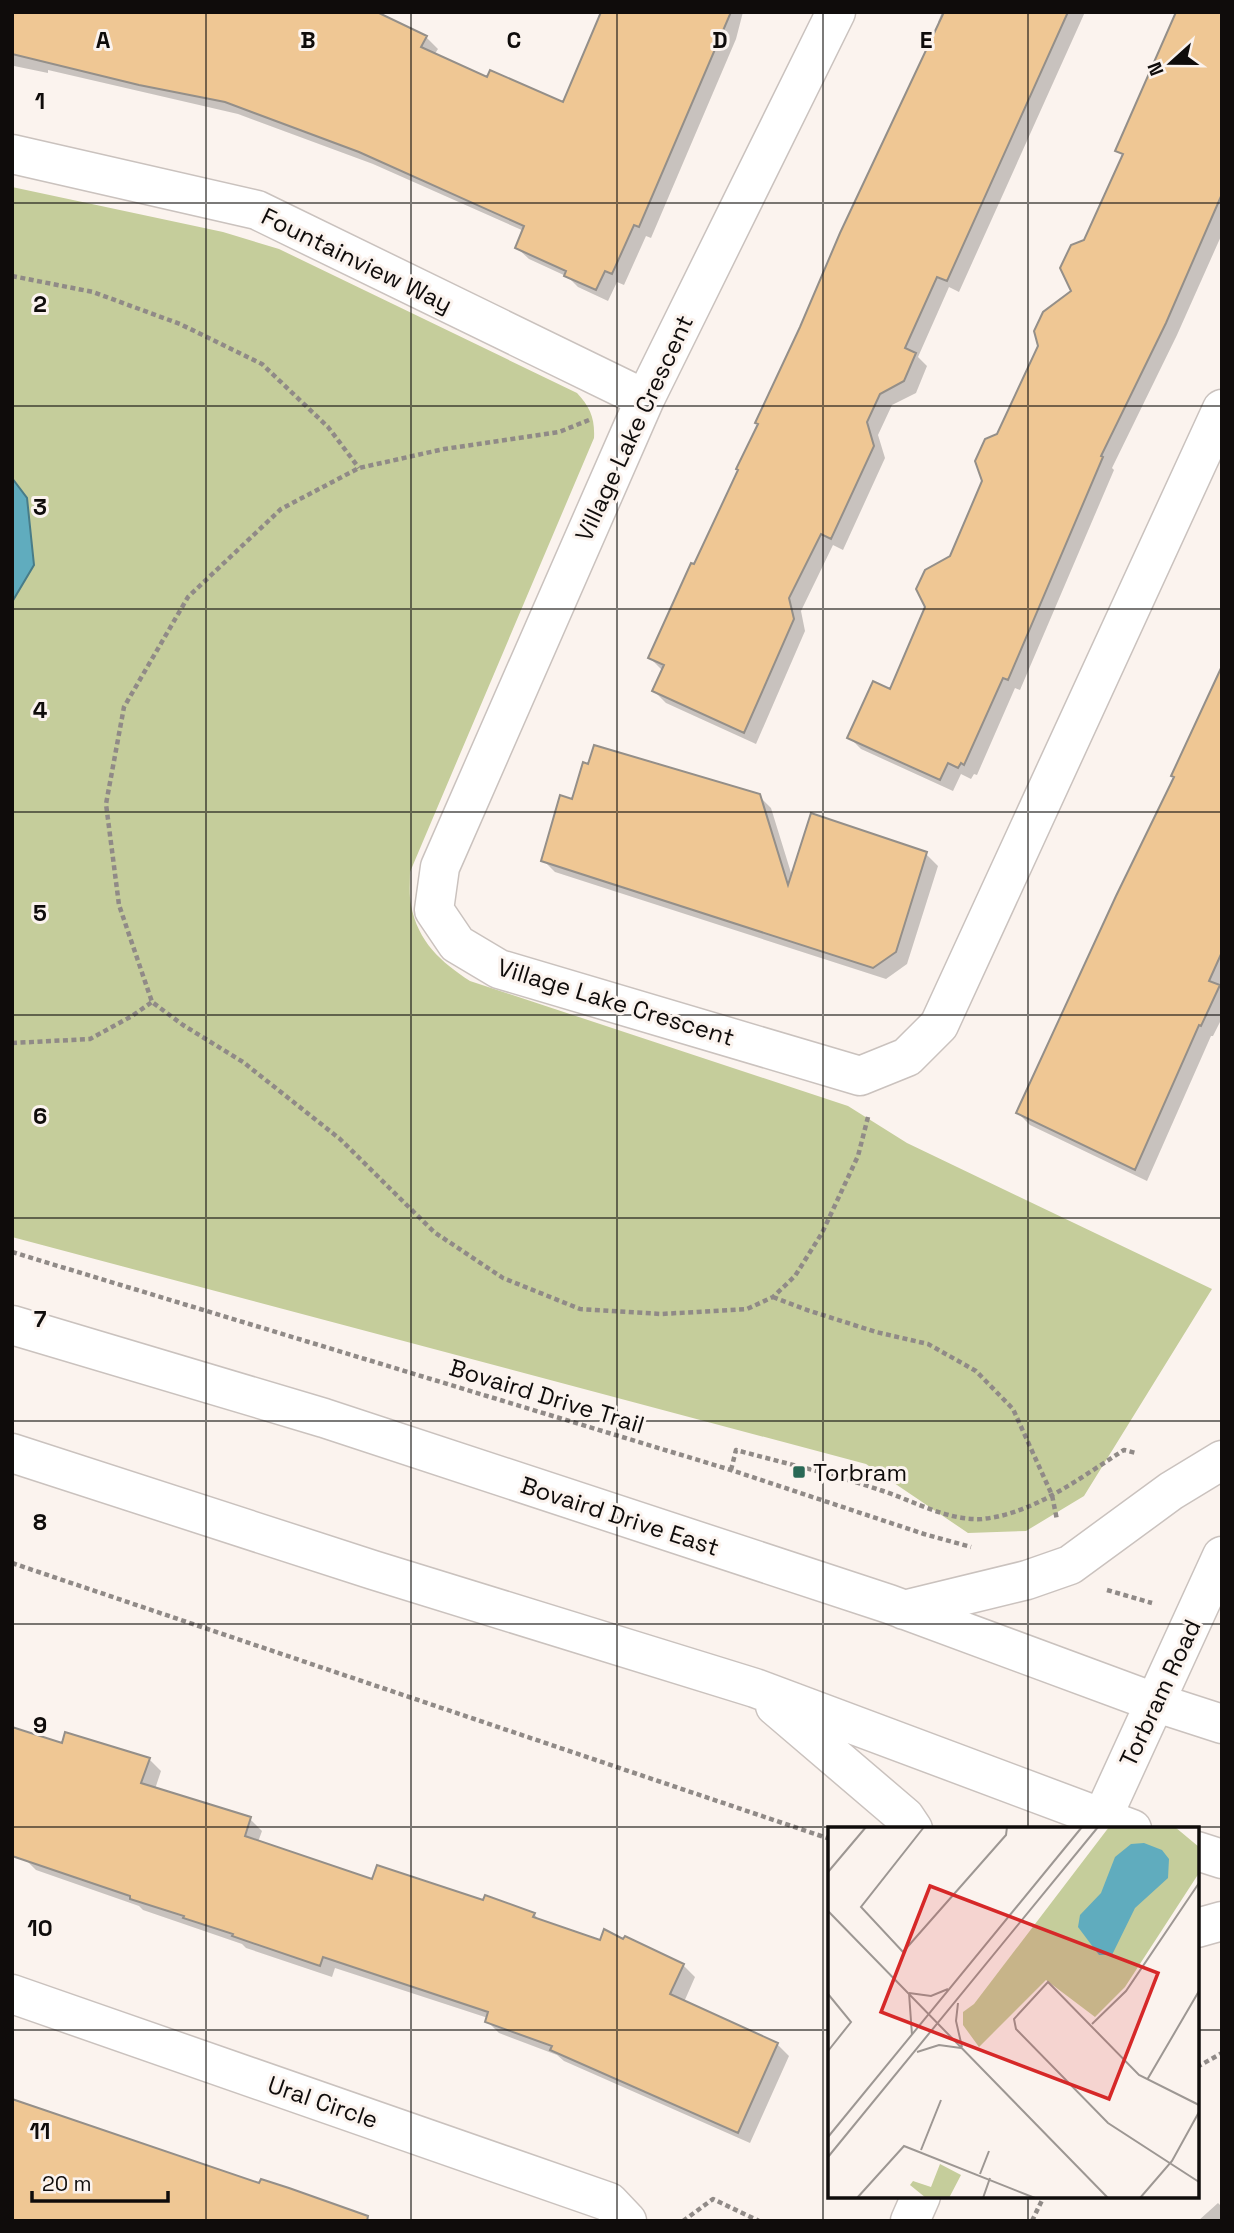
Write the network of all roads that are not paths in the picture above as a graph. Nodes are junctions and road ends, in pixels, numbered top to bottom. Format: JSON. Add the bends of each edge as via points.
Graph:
{"nodes":[{"id":1,"x":836,"y":12,"type":"edge"},
{"id":2,"x":12,"y":154,"type":"edge"},
{"id":3,"x":645,"y":399,"type":"junction"},
{"id":4,"x":1222,"y":409,"type":"edge"},
{"id":5,"x":12,"y":1325,"type":"edge"},
{"id":6,"x":12,"y":1453,"type":"edge"},
{"id":7,"x":1222,"y":1460,"type":"edge"},
{"id":8,"x":1222,"y":1556,"type":"edge"},
{"id":9,"x":904,"y":1610,"type":"junction"},
{"id":10,"x":755,"y":1688,"type":"junction"},
{"id":11,"x":1154,"y":1702,"type":"junction"},
{"id":12,"x":1222,"y":1724,"type":"edge"},
{"id":13,"x":1110,"y":1825,"type":"edge"},
{"id":14,"x":912,"y":1827,"type":"edge"},
{"id":15,"x":1199,"y":1852,"type":"edge"},
{"id":16,"x":1222,"y":1859,"type":"edge"},
{"id":17,"x":1222,"y":1921,"type":"edge"},
{"id":18,"x":1199,"y":1927,"type":"edge"},
{"id":19,"x":12,"y":1994,"type":"edge"},
{"id":20,"x":920,"y":2198,"type":"edge"},
{"id":21,"x":627,"y":2221,"type":"edge"},
{"id":22,"x":910,"y":2221,"type":"edge"}],
"edges":[{"from":1,"to":3,"type":"street","name":"Village Lake Crescent"},
{"from":2,"to":3,"type":"street","name":"Fountainview Way","via":[[257,210]]},
{"from":3,"to":4,"type":"street","name":"Village Lake Crescent","via":[[440,867],[433,910],[457,944],[499,969],[860,1076],[907,1057],[939,1025]]},
{"from":5,"to":9,"type":"street","name":"Bovaird Drive East","via":[[324,1418]]},
{"from":6,"to":10,"type":"street"},
{"from":7,"to":9,"type":"street","via":[[1070,1565]]},
{"from":8,"to":11,"type":"street","name":"Torbram Road"},
{"from":9,"to":11,"type":"street","name":"Bovaird Drive East"},
{"from":10,"to":13,"type":"street"},
{"from":10,"to":14,"type":"street"},
{"from":11,"to":12,"type":"street","name":"Bovaird Drive East"},
{"from":11,"to":13,"type":"street","name":"Torbram Road"},
{"from":15,"to":16,"type":"street"},
{"from":17,"to":18,"type":"street"},
{"from":19,"to":21,"type":"street","name":"Ural Circle","via":[[610,2202]]},
{"from":20,"to":22,"type":"street"}]}
